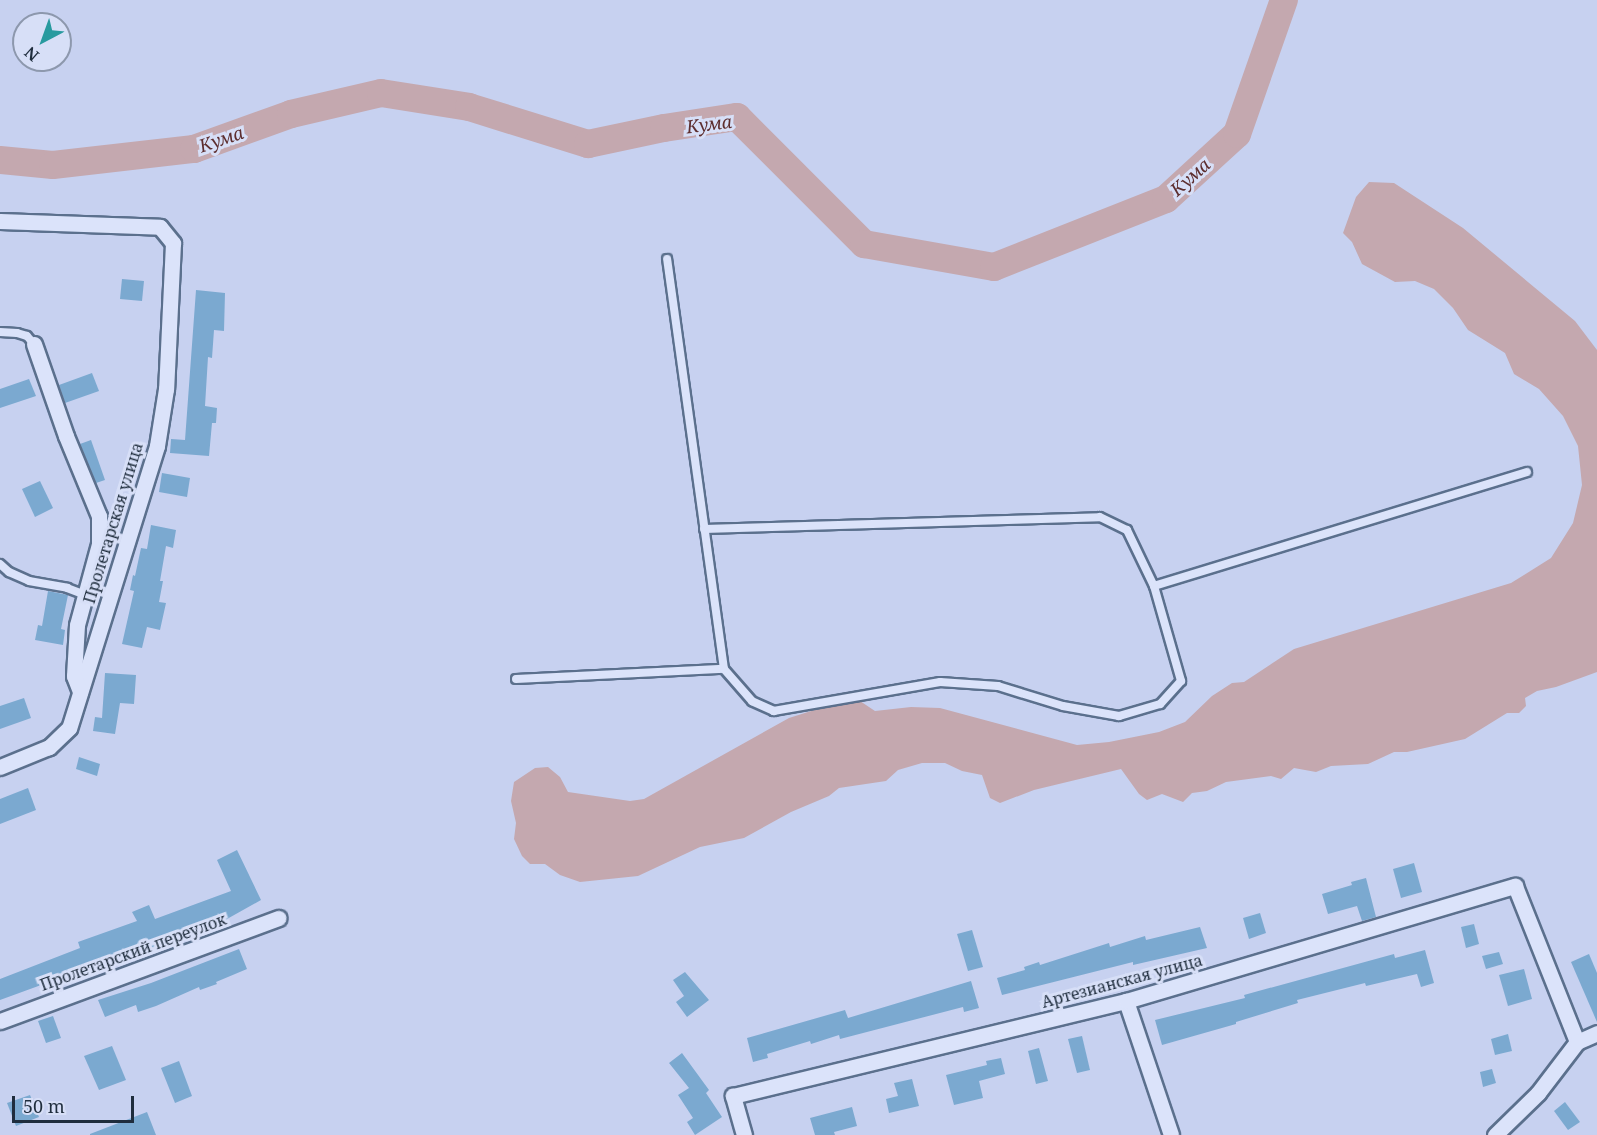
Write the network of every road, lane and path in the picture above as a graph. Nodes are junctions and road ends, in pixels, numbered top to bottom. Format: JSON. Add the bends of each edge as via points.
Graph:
{"nodes":[{"id":1,"x":0,"y":221,"type":"edge"},
{"id":2,"x":667,"y":259,"type":"dead end"},
{"id":3,"x":0,"y":332,"type":"edge"},
{"id":4,"x":34,"y":344,"type":"joint"},
{"id":5,"x":1527,"y":472,"type":"dead end"},
{"id":6,"x":704,"y":529,"type":"junction"},
{"id":7,"x":0,"y":564,"type":"edge"},
{"id":8,"x":1154,"y":586,"type":"junction"},
{"id":9,"x":85,"y":595,"type":"junction"},
{"id":10,"x":724,"y":669,"type":"junction"},
{"id":11,"x":516,"y":680,"type":"dead end"},
{"id":12,"x":80,"y":692,"type":"junction"},
{"id":13,"x":0,"y":767,"type":"edge"},
{"id":14,"x":279,"y":918,"type":"dead end"},
{"id":15,"x":1126,"y":1001,"type":"junction"},
{"id":16,"x":0,"y":1021,"type":"edge"},
{"id":17,"x":1597,"y":1033,"type":"edge"},
{"id":18,"x":1577,"y":1042,"type":"junction"},
{"id":19,"x":744,"y":1135,"type":"edge"},
{"id":20,"x":1171,"y":1135,"type":"edge"},
{"id":21,"x":1495,"y":1135,"type":"edge"}],
"edges":[{"from":1,"to":12,"type":"street","name":"Пролетарская улица","via":[[160,227],[173,243],[166,389],[157,446]]},
{"from":2,"to":6,"type":"lane"},
{"from":3,"to":4,"type":"lane","via":[[27,336]]},
{"from":4,"to":9,"type":"street","via":[[99,516],[99,544]]},
{"from":5,"to":8,"type":"lane"},
{"from":6,"to":8,"type":"lane","via":[[1100,517],[1127,530]]},
{"from":6,"to":10,"type":"lane"},
{"from":7,"to":9,"type":"lane","via":[[29,581]]},
{"from":8,"to":10,"type":"lane","via":[[1180,681],[1160,704],[1119,716],[1063,706],[998,686],[940,682],[774,711],[752,701]]},
{"from":9,"to":12,"type":"street","via":[[77,625],[74,676]]},
{"from":10,"to":11,"type":"lane"},
{"from":12,"to":13,"type":"street","name":"Пролетарская улица","via":[[69,728],[48,747]]},
{"from":14,"to":16,"type":"street","name":"Пролетарский переулок"},
{"from":15,"to":18,"type":"street","name":"Артезианская улица","via":[[1515,886]]},
{"from":15,"to":19,"type":"street","name":"Артезианская улица","via":[[734,1096]]},
{"from":15,"to":20,"type":"street"},
{"from":17,"to":18,"type":"street"},
{"from":18,"to":21,"type":"street","via":[[1538,1093]]}]}
